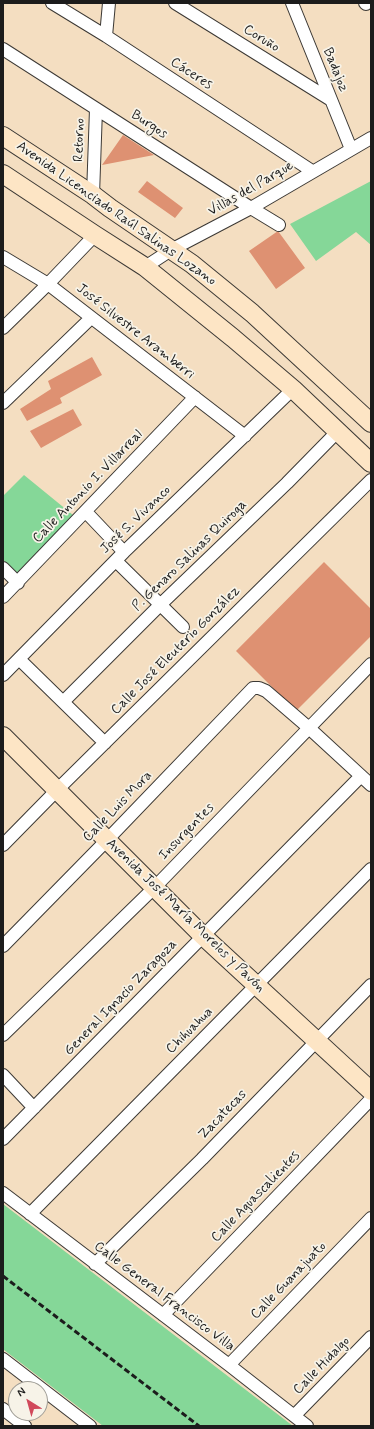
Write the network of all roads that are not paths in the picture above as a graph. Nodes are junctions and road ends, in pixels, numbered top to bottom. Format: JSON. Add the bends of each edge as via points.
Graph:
{"nodes":[{"id":1,"x":52,"y":3,"type":"edge"},
{"id":2,"x":109,"y":3,"type":"edge"},
{"id":3,"x":175,"y":3,"type":"edge"},
{"id":4,"x":292,"y":3,"type":"edge"},
{"id":5,"x":106,"y":36,"type":"junction"},
{"id":6,"x":3,"y":49,"type":"edge"},
{"id":7,"x":332,"y":100,"type":"junction"},
{"id":8,"x":96,"y":109,"type":"junction"},
{"id":9,"x":3,"y":136,"type":"edge"},
{"id":10,"x":371,"y":138,"type":"edge"},
{"id":11,"x":351,"y":149,"type":"junction"},
{"id":12,"x":312,"y":171,"type":"junction"},
{"id":13,"x":3,"y":174,"type":"edge"},
{"id":14,"x":93,"y":195,"type":"junction"},
{"id":15,"x":251,"y":208,"type":"junction"},
{"id":16,"x":279,"y":224,"type":"dead end"},
{"id":17,"x":94,"y":235,"type":"junction"},
{"id":18,"x":171,"y":250,"type":"junction"},
{"id":19,"x":3,"y":257,"type":"edge"},
{"id":20,"x":145,"y":267,"type":"junction"},
{"id":21,"x":48,"y":284,"type":"junction"},
{"id":22,"x":91,"y":318,"type":"junction"},
{"id":23,"x":3,"y":328,"type":"edge"},
{"id":24,"x":293,"y":389,"type":"junction"},
{"id":25,"x":195,"y":397,"type":"junction"},
{"id":26,"x":3,"y":403,"type":"edge"},
{"id":27,"x":371,"y":423,"type":"edge"},
{"id":28,"x":338,"y":431,"type":"junction"},
{"id":29,"x":245,"y":436,"type":"junction"},
{"id":30,"x":371,"y":463,"type":"edge"},
{"id":31,"x":371,"y":480,"type":"edge"},
{"id":32,"x":86,"y":512,"type":"junction"},
{"id":33,"x":120,"y":557,"type":"junction"},
{"id":34,"x":3,"y":568,"type":"edge"},
{"id":35,"x":18,"y":583,"type":"junction"},
{"id":36,"x":3,"y":597,"type":"edge"},
{"id":37,"x":161,"y":604,"type":"junction"},
{"id":38,"x":183,"y":628,"type":"dead end"},
{"id":39,"x":19,"y":659,"type":"junction"},
{"id":40,"x":371,"y":664,"type":"edge"},
{"id":41,"x":3,"y":675,"type":"edge"},
{"id":42,"x":63,"y":702,"type":"junction"},
{"id":43,"x":309,"y":728,"type":"junction"},
{"id":44,"x":3,"y":736,"type":"edge"},
{"id":45,"x":104,"y":743,"type":"junction"},
{"id":46,"x":361,"y":776,"type":"junction"},
{"id":47,"x":371,"y":785,"type":"edge"},
{"id":48,"x":57,"y":790,"type":"junction"},
{"id":49,"x":107,"y":840,"type":"junction"},
{"id":50,"x":4,"y":841,"type":"edge"},
{"id":51,"x":371,"y":869,"type":"edge"},
{"id":52,"x":155,"y":887,"type":"junction"},
{"id":53,"x":203,"y":936,"type":"junction"},
{"id":54,"x":3,"y":946,"type":"edge"},
{"id":55,"x":257,"y":985,"type":"junction"},
{"id":56,"x":371,"y":985,"type":"edge"},
{"id":57,"x":3,"y":1034,"type":"edge"},
{"id":58,"x":316,"y":1040,"type":"junction"},
{"id":59,"x":3,"y":1075,"type":"edge"},
{"id":60,"x":371,"y":1091,"type":"edge"},
{"id":61,"x":371,"y":1099,"type":"edge"},
{"id":62,"x":34,"y":1108,"type":"junction"},
{"id":63,"x":3,"y":1139,"type":"edge"},
{"id":64,"x":3,"y":1193,"type":"edge"},
{"id":65,"x":30,"y":1214,"type":"junction"},
{"id":66,"x":371,"y":1218,"type":"edge"},
{"id":67,"x":95,"y":1264,"type":"junction"},
{"id":68,"x":163,"y":1315,"type":"junction"},
{"id":69,"x":371,"y":1337,"type":"edge"},
{"id":70,"x":3,"y":1359,"type":"edge"},
{"id":71,"x":229,"y":1365,"type":"junction"},
{"id":72,"x":4,"y":1412,"type":"edge"},
{"id":73,"x":294,"y":1416,"type":"junction"},
{"id":74,"x":25,"y":1426,"type":"edge"},
{"id":75,"x":90,"y":1426,"type":"edge"},
{"id":76,"x":307,"y":1426,"type":"edge"}],
"edges":[{"from":1,"to":5,"type":"street","name":"Cáceres"},
{"from":2,"to":5,"type":"street"},
{"from":3,"to":7,"type":"street","name":"Coruño"},
{"from":4,"to":7,"type":"street","name":"Badajoz"},
{"from":5,"to":12,"type":"street","name":"Cáceres"},
{"from":6,"to":8,"type":"street","name":"Burgos"},
{"from":7,"to":11,"type":"street","name":"Badajoz"},
{"from":8,"to":14,"type":"street","name":"Retorno"},
{"from":8,"to":15,"type":"street","name":"Burgos"},
{"from":9,"to":14,"type":"main road","name":"Avenida Licenciado Raúl Salinas Lozano"},
{"from":10,"to":11,"type":"street","name":"Villas del Parque"},
{"from":11,"to":12,"type":"street","name":"Villas del Parque"},
{"from":12,"to":15,"type":"street","name":"Villas del Parque"},
{"from":13,"to":17,"type":"main road","name":"Avenida Licenciado Raúl Salinas Lozano"},
{"from":14,"to":18,"type":"main road","name":"Avenida Licenciado Raúl Salinas Lozano"},
{"from":15,"to":16,"type":"street","name":"Burgos"},
{"from":15,"to":18,"type":"street","name":"Villas del Parque"},
{"from":17,"to":20,"type":"main road","name":"Avenida Licenciado Raúl Salinas Lozano"},
{"from":17,"to":21,"type":"street"},
{"from":18,"to":20,"type":"street","name":"Villas del Parque"},
{"from":18,"to":27,"type":"main road","name":"Avenida Licenciado Raúl Salinas Lozano","via":[[252,313]]},
{"from":19,"to":21,"type":"street","name":"José Silvestre Aramberri"},
{"from":20,"to":24,"type":"main road","name":"Avenida Licenciado Raúl Salinas Lozano"},
{"from":21,"to":22,"type":"street","name":"José Silvestre Aramberri"},
{"from":21,"to":23,"type":"street"},
{"from":22,"to":25,"type":"street","name":"José Silvestre Aramberri"},
{"from":22,"to":26,"type":"street"},
{"from":24,"to":28,"type":"main road","name":"Avenida Licenciado Raúl Salinas Lozano"},
{"from":24,"to":29,"type":"street","name":"José S. Vivanco"},
{"from":25,"to":29,"type":"street","name":"José Silvestre Aramberri"},
{"from":25,"to":32,"type":"street","name":"Calle Antonio I. Villarreal"},
{"from":28,"to":30,"type":"main road","name":"Avenida Licenciado Raúl Salinas Lozano"},
{"from":28,"to":37,"type":"street","name":"P. Genaro Salinas Quiroga"},
{"from":29,"to":33,"type":"street","name":"José S. Vivanco"},
{"from":31,"to":45,"type":"street","name":"Calle José Eleuterio González"},
{"from":32,"to":33,"type":"street"},
{"from":32,"to":35,"type":"street","name":"Calle Antonio I. Villarreal"},
{"from":33,"to":37,"type":"street"},
{"from":33,"to":39,"type":"street","name":"José S. Vivanco"},
{"from":34,"to":35,"type":"street"},
{"from":35,"to":36,"type":"street","name":"Calle Antonio I. Villarreal"},
{"from":37,"to":38,"type":"street"},
{"from":37,"to":42,"type":"street","name":"P. Genaro Salinas Quiroga"},
{"from":39,"to":41,"type":"street","name":"José S. Vivanco"},
{"from":39,"to":42,"type":"street"},
{"from":40,"to":43,"type":"street","name":"Insurgentes"},
{"from":42,"to":45,"type":"street"},
{"from":43,"to":46,"type":"street"},
{"from":43,"to":49,"type":"street","name":"Calle Luis Mora","via":[[266,691],[253,688]]},
{"from":43,"to":52,"type":"street","name":"Insurgentes"},
{"from":44,"to":48,"type":"main road","name":"Avenida José María Morelos y Pavón"},
{"from":45,"to":48,"type":"street","name":"Calle José Eleuterio González"},
{"from":46,"to":47,"type":"street"},
{"from":46,"to":53,"type":"street","name":"General Ignacio Zaragoza"},
{"from":48,"to":49,"type":"main road","name":"Avenida José María Morelos y Pavón"},
{"from":48,"to":50,"type":"street","name":"Calle José Eleuterio González"},
{"from":49,"to":52,"type":"main road","name":"Avenida José María Morelos y Pavón"},
{"from":49,"to":54,"type":"street","name":"Calle Luis Mora"},
{"from":51,"to":55,"type":"street","name":"Chihuahua"},
{"from":52,"to":53,"type":"main road","name":"Avenida José María Morelos y Pavón"},
{"from":52,"to":57,"type":"street","name":"Insurgentes"},
{"from":53,"to":55,"type":"main road","name":"Avenida José María Morelos y Pavón"},
{"from":53,"to":62,"type":"street","name":"General Ignacio Zaragoza"},
{"from":55,"to":58,"type":"main road","name":"Avenida José María Morelos y Pavón"},
{"from":55,"to":65,"type":"street","name":"Chihuahua"},
{"from":56,"to":58,"type":"street","name":"Zacatecas"},
{"from":58,"to":60,"type":"main road","name":"Avenida José María Morelos y Pavón"},
{"from":58,"to":67,"type":"street","name":"Zacatecas","via":[[202,1159]]},
{"from":59,"to":62,"type":"street"},
{"from":61,"to":68,"type":"street","name":"Calle Aguascalientes"},
{"from":62,"to":63,"type":"street","name":"General Ignacio Zaragoza"},
{"from":64,"to":65,"type":"street","name":"Calle General Francisco Villa"},
{"from":65,"to":67,"type":"street","name":"Calle General Francisco Villa"},
{"from":66,"to":71,"type":"street","name":"Calle Guanajuato"},
{"from":67,"to":68,"type":"street","name":"Calle General Francisco Villa"},
{"from":68,"to":71,"type":"street","name":"Calle General Francisco Villa"},
{"from":69,"to":73,"type":"street","name":"Calle Hidalgo"},
{"from":70,"to":75,"type":"street"},
{"from":71,"to":73,"type":"street","name":"Calle General Francisco Villa"},
{"from":72,"to":74,"type":"street"},
{"from":73,"to":76,"type":"street","name":"Calle General Francisco Villa"}]}
